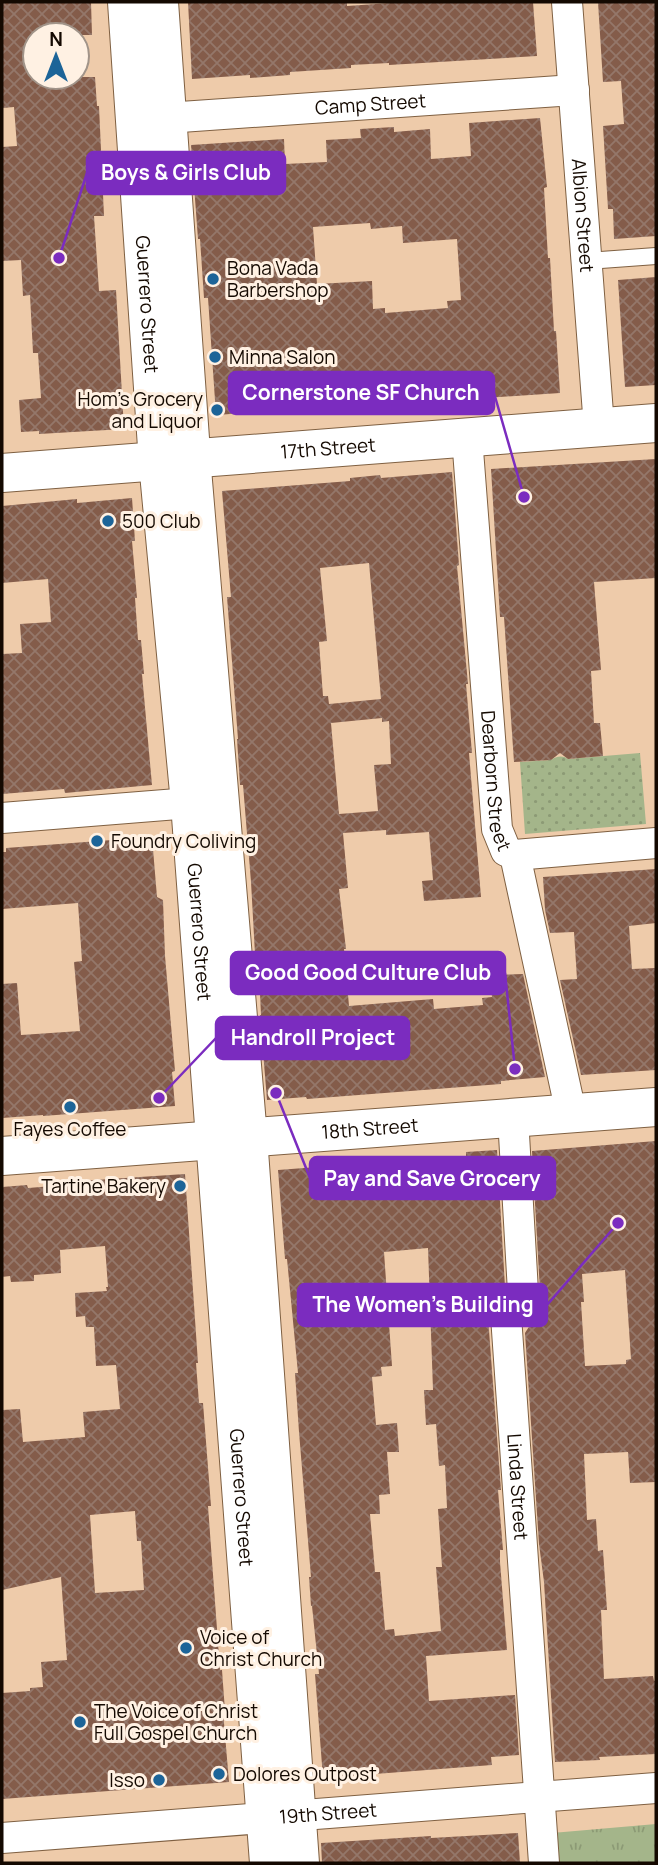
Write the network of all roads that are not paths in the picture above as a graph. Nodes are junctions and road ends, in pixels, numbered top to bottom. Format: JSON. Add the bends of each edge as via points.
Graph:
{"nodes":[{"id":1,"x":127,"y":2,"type":"edge"},
{"id":2,"x":159,"y":2,"type":"edge"},
{"id":3,"x":567,"y":2,"type":"edge"},
{"id":4,"x":574,"y":90,"type":"junction"},
{"id":5,"x":166,"y":118,"type":"junction"},
{"id":6,"x":656,"y":256,"type":"edge"},
{"id":7,"x":587,"y":261,"type":"junction"},
{"id":8,"x":656,"y":423,"type":"edge"},
{"id":9,"x":599,"y":427,"type":"junction"},
{"id":10,"x":467,"y":437,"type":"junction"},
{"id":11,"x":175,"y":460,"type":"junction"},
{"id":12,"x":2,"y":473,"type":"edge"},
{"id":13,"x":190,"y":803,"type":"junction"},
{"id":14,"x":2,"y":818,"type":"edge"},
{"id":15,"x":656,"y":843,"type":"edge"},
{"id":16,"x":515,"y":855,"type":"junction"},
{"id":17,"x":656,"y":1107,"type":"edge"},
{"id":18,"x":571,"y":1112,"type":"junction"},
{"id":19,"x":513,"y":1117,"type":"junction"},
{"id":20,"x":232,"y":1138,"type":"junction"},
{"id":21,"x":2,"y":1156,"type":"edge"},
{"id":22,"x":656,"y":1788,"type":"edge"},
{"id":23,"x":539,"y":1798,"type":"junction"},
{"id":24,"x":281,"y":1816,"type":"junction"},
{"id":25,"x":2,"y":1838,"type":"edge"},
{"id":26,"x":269,"y":1863,"type":"edge"},
{"id":27,"x":300,"y":1863,"type":"edge"},
{"id":28,"x":544,"y":1863,"type":"edge"}],
"edges":[{"from":1,"to":11,"type":"main road","name":"Guerrero Street"},
{"from":2,"to":5,"type":"main road","name":"Guerrero Street"},
{"from":3,"to":4,"type":"street","name":"Albion Street"},
{"from":4,"to":5,"type":"street","name":"Camp Street"},
{"from":4,"to":7,"type":"street","name":"Albion Street"},
{"from":5,"to":11,"type":"main road","name":"Guerrero Street"},
{"from":6,"to":7,"type":"lane"},
{"from":7,"to":9,"type":"street","name":"Albion Street"},
{"from":8,"to":9,"type":"main road","name":"17th Street"},
{"from":9,"to":10,"type":"main road","name":"17th Street"},
{"from":10,"to":11,"type":"main road","name":"17th Street"},
{"from":10,"to":16,"type":"street","name":"Dearborn Street","via":[[496,829],[506,851]]},
{"from":11,"to":12,"type":"main road","name":"17th Street"},
{"from":11,"to":13,"type":"main road","name":"Guerrero Street"},
{"from":11,"to":20,"type":"main road","name":"Guerrero Street"},
{"from":13,"to":14,"type":"street"},
{"from":13,"to":20,"type":"main road","name":"Guerrero Street"},
{"from":15,"to":16,"type":"street"},
{"from":16,"to":18,"type":"street","name":"Dearborn Street"},
{"from":17,"to":18,"type":"main road","name":"18th Street"},
{"from":18,"to":19,"type":"main road","name":"18th Street"},
{"from":19,"to":20,"type":"main road","name":"18th Street"},
{"from":19,"to":23,"type":"street","name":"Linda Street","via":[[523,1292],[506,1316]]},
{"from":20,"to":21,"type":"main road","name":"18th Street"},
{"from":20,"to":24,"type":"main road","name":"Guerrero Street"},
{"from":22,"to":23,"type":"street","name":"19th Street"},
{"from":23,"to":24,"type":"street","name":"19th Street"},
{"from":23,"to":28,"type":"street","name":"Linda Street"},
{"from":24,"to":25,"type":"street","name":"19th Street"},
{"from":24,"to":26,"type":"main road","name":"Guerrero Street"},
{"from":24,"to":27,"type":"main road","name":"Guerrero Street"}]}
